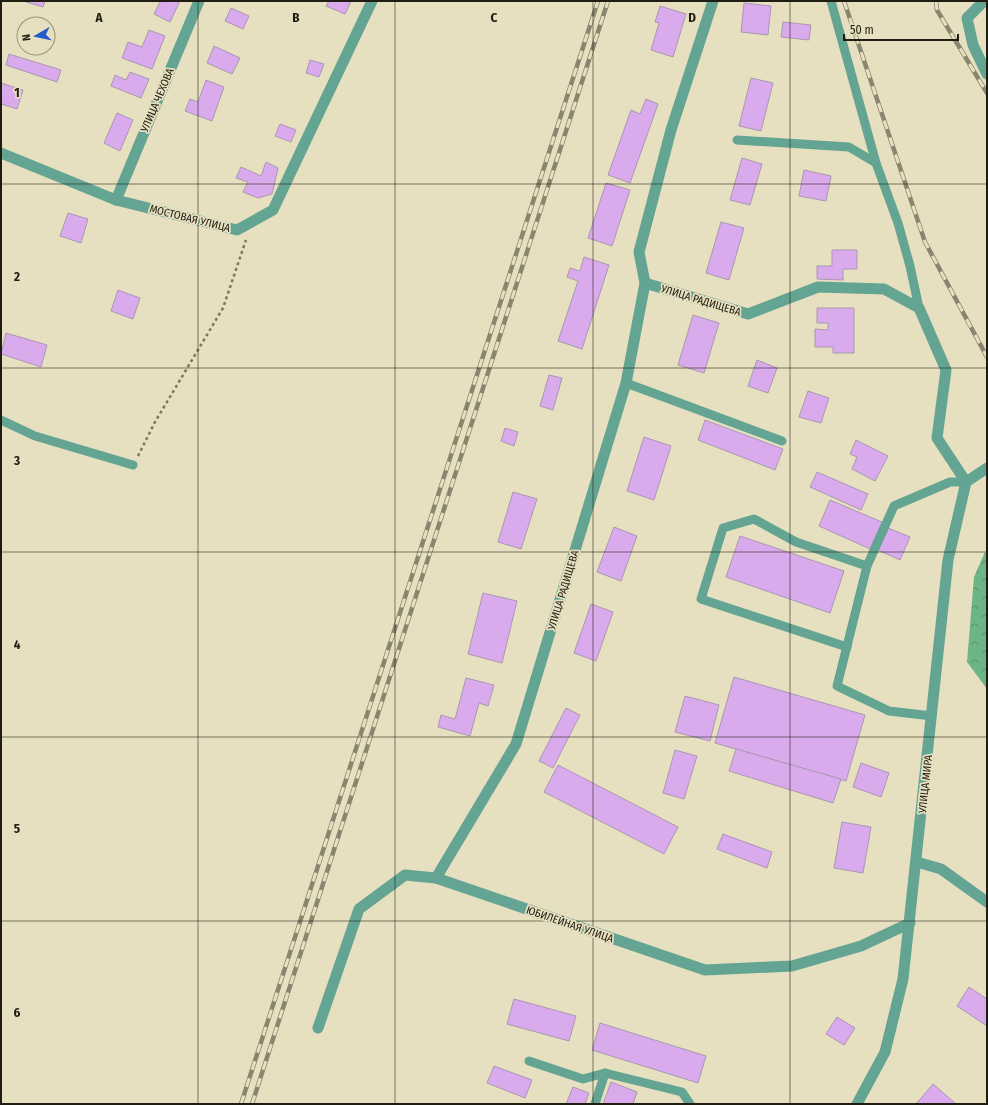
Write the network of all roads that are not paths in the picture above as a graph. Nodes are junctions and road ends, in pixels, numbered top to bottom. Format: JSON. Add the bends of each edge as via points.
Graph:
{"nodes":[{"id":1,"x":199,"y":1,"type":"edge"},
{"id":2,"x":372,"y":1,"type":"edge"},
{"id":3,"x":713,"y":1,"type":"edge"},
{"id":4,"x":831,"y":1,"type":"edge"},
{"id":5,"x":984,"y":1,"type":"edge"},
{"id":6,"x":987,"y":74,"type":"edge"},
{"id":7,"x":737,"y":140,"type":"dead end"},
{"id":8,"x":1,"y":153,"type":"edge"},
{"id":9,"x":876,"y":163,"type":"junction"},
{"id":10,"x":116,"y":200,"type":"junction"},
{"id":11,"x":645,"y":283,"type":"junction"},
{"id":12,"x":919,"y":308,"type":"junction"},
{"id":13,"x":626,"y":383,"type":"junction"},
{"id":14,"x":1,"y":420,"type":"edge"},
{"id":15,"x":782,"y":441,"type":"dead end"},
{"id":16,"x":133,"y":466,"type":"road end"},
{"id":17,"x":987,"y":468,"type":"edge"},
{"id":18,"x":966,"y":482,"type":"junction"},
{"id":19,"x":867,"y":566,"type":"junction"},
{"id":20,"x":847,"y":646,"type":"junction"},
{"id":21,"x":932,"y":716,"type":"junction"},
{"id":22,"x":917,"y":862,"type":"junction"},
{"id":23,"x":436,"y":878,"type":"junction"},
{"id":24,"x":987,"y":902,"type":"edge"},
{"id":25,"x":910,"y":923,"type":"junction"},
{"id":26,"x":318,"y":1028,"type":"dead end"},
{"id":27,"x":529,"y":1061,"type":"dead end"},
{"id":28,"x":605,"y":1074,"type":"junction"},
{"id":29,"x":595,"y":1104,"type":"edge"},
{"id":30,"x":690,"y":1104,"type":"edge"},
{"id":31,"x":857,"y":1104,"type":"edge"}],
"edges":[{"from":1,"to":10,"type":"street","name":"УЛИЦА ЧЕХОВА"},
{"from":2,"to":10,"type":"street","name":"МОСТОВАЯ УЛИЦА","via":[[273,210],[237,230]]},
{"from":3,"to":11,"type":"street","name":"УЛИЦА РАДИЩЕВА","via":[[671,130],[639,252]]},
{"from":4,"to":9,"type":"lane"},
{"from":5,"to":6,"type":"street","via":[[967,18],[972,45]]},
{"from":7,"to":9,"type":"lane","via":[[849,147]]},
{"from":8,"to":10,"type":"street","name":"МОСТОВАЯ УЛИЦА"},
{"from":9,"to":12,"type":"lane","via":[[898,223]]},
{"from":11,"to":12,"type":"street","name":"УЛИЦА РАДИЩЕВА","via":[[748,314],[818,288],[884,289]]},
{"from":11,"to":13,"type":"street","name":"УЛИЦА РАДИЩЕВА"},
{"from":12,"to":18,"type":"street","via":[[946,370],[937,438]]},
{"from":13,"to":15,"type":"lane"},
{"from":13,"to":23,"type":"street","name":"УЛИЦА РАДИЩЕВА","via":[[516,744]]},
{"from":14,"to":16,"type":"lane","via":[[35,436]]},
{"from":17,"to":18,"type":"street"},
{"from":18,"to":19,"type":"lane","via":[[950,482],[894,506]]},
{"from":18,"to":21,"type":"street","name":"УЛИЦА МИРА","via":[[948,560]]},
{"from":19,"to":20,"type":"lane"},
{"from":19,"to":20,"type":"lane","via":[[796,542],[754,519],[724,528],[701,599]]},
{"from":20,"to":21,"type":"lane","via":[[837,686],[889,711]]},
{"from":21,"to":22,"type":"street","name":"УЛИЦА МИРА"},
{"from":22,"to":24,"type":"street","via":[[941,869]]},
{"from":22,"to":25,"type":"street","name":"УЛИЦА МИРА"},
{"from":23,"to":25,"type":"street","name":"ЮБИЛЕЙНАЯ УЛИЦА","via":[[705,970],[792,966],[861,946]]},
{"from":23,"to":26,"type":"street","name":"ЮБИЛЕЙНАЯ УЛИЦА","via":[[405,875],[359,909]]},
{"from":25,"to":31,"type":"street","name":"УЛИЦА МИРА","via":[[904,979],[886,1052]]},
{"from":27,"to":28,"type":"lane","via":[[583,1079]]},
{"from":28,"to":29,"type":"lane"},
{"from":28,"to":30,"type":"lane","via":[[682,1092]]}]}
